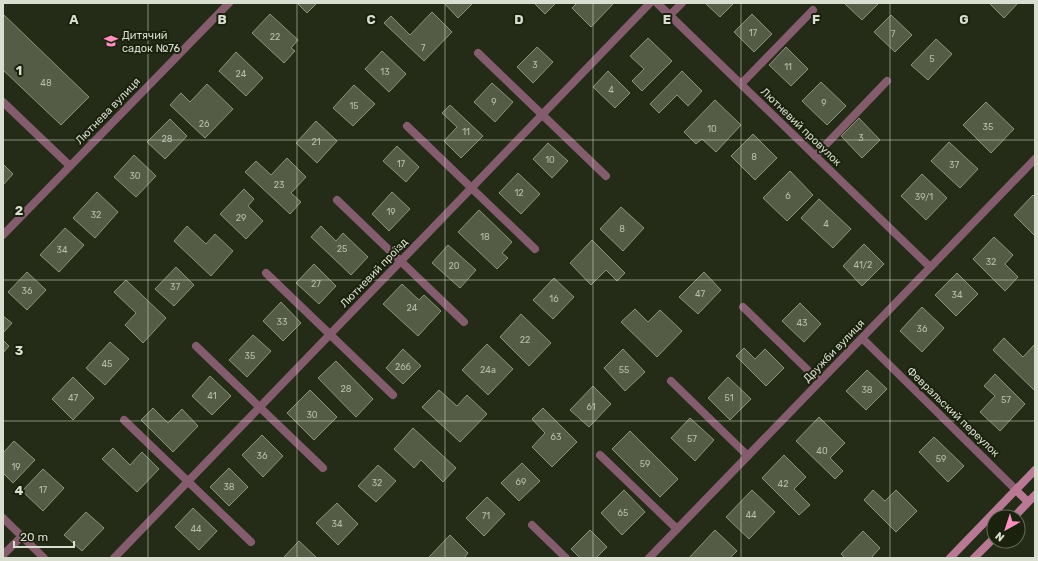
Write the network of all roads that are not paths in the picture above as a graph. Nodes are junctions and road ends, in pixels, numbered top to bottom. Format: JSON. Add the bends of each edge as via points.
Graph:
{"nodes":[{"id":1,"x":229,"y":3,"type":"edge"},
{"id":2,"x":650,"y":3,"type":"edge"},
{"id":3,"x":657,"y":3,"type":"edge"},
{"id":4,"x":682,"y":3,"type":"edge"},
{"id":5,"x":813,"y":10,"type":"dead end"},
{"id":6,"x":670,"y":15,"type":"junction"},
{"id":7,"x":478,"y":53,"type":"dead end"},
{"id":8,"x":887,"y":81,"type":"dead end"},
{"id":9,"x":741,"y":84,"type":"junction"},
{"id":10,"x":3,"y":102,"type":"edge"},
{"id":11,"x":542,"y":115,"type":"junction"},
{"id":12,"x":408,"y":126,"type":"dead end"},
{"id":13,"x":815,"y":156,"type":"junction"},
{"id":14,"x":1035,"y":158,"type":"edge"},
{"id":15,"x":70,"y":166,"type":"junction"},
{"id":16,"x":606,"y":176,"type":"dead end"},
{"id":17,"x":471,"y":188,"type":"junction"},
{"id":18,"x":337,"y":200,"type":"dead end"},
{"id":19,"x":3,"y":235,"type":"edge"},
{"id":20,"x":535,"y":249,"type":"dead end"},
{"id":21,"x":401,"y":261,"type":"junction"},
{"id":22,"x":930,"y":267,"type":"junction"},
{"id":23,"x":266,"y":273,"type":"dead end"},
{"id":24,"x":743,"y":307,"type":"dead end"},
{"id":25,"x":464,"y":322,"type":"dead end"},
{"id":26,"x":330,"y":335,"type":"junction"},
{"id":27,"x":862,"y":338,"type":"junction"},
{"id":28,"x":196,"y":346,"type":"dead end"},
{"id":29,"x":671,"y":381,"type":"dead end"},
{"id":30,"x":820,"y":381,"type":"junction"},
{"id":31,"x":393,"y":395,"type":"dead end"},
{"id":32,"x":260,"y":408,"type":"junction"},
{"id":33,"x":124,"y":420,"type":"dead end"},
{"id":34,"x":600,"y":455,"type":"dead end"},
{"id":35,"x":748,"y":456,"type":"junction"},
{"id":36,"x":323,"y":468,"type":"dead end"},
{"id":37,"x":1035,"y":470,"type":"edge"},
{"id":38,"x":188,"y":482,"type":"junction"},
{"id":39,"x":1016,"y":490,"type":"junction"},
{"id":40,"x":1035,"y":495,"type":"edge"},
{"id":41,"x":1028,"y":502,"type":"junction"},
{"id":42,"x":1021,"y":509,"type":"edge"},
{"id":43,"x":3,"y":518,"type":"edge"},
{"id":44,"x":532,"y":525,"type":"dead end"},
{"id":45,"x":677,"y":529,"type":"junction"},
{"id":46,"x":22,"y":536,"type":"junction"},
{"id":47,"x":251,"y":542,"type":"dead end"},
{"id":48,"x":986,"y":546,"type":"edge"},
{"id":49,"x":3,"y":555,"type":"edge"},
{"id":50,"x":44,"y":558,"type":"edge"},
{"id":51,"x":114,"y":558,"type":"edge"},
{"id":52,"x":566,"y":558,"type":"edge"},
{"id":53,"x":649,"y":558,"type":"edge"},
{"id":54,"x":950,"y":558,"type":"edge"},
{"id":55,"x":974,"y":558,"type":"edge"}],
"edges":[{"from":1,"to":15,"type":"street","name":"Лютнева вулиця"},
{"from":2,"to":11,"type":"street","name":"Лютневий проїзд"},
{"from":3,"to":6,"type":"street","name":"Лютневий провулок"},
{"from":4,"to":6,"type":"street"},
{"from":5,"to":9,"type":"street"},
{"from":6,"to":9,"type":"street","name":"Лютневий провулок"},
{"from":7,"to":11,"type":"street"},
{"from":8,"to":13,"type":"street"},
{"from":9,"to":13,"type":"street","name":"Лютневий провулок"},
{"from":10,"to":15,"type":"street"},
{"from":11,"to":16,"type":"street"},
{"from":11,"to":17,"type":"street","name":"Лютневий проїзд"},
{"from":12,"to":17,"type":"street"},
{"from":13,"to":22,"type":"street","name":"Лютневий провулок"},
{"from":14,"to":22,"type":"street","name":"Дружби вулиця"},
{"from":15,"to":19,"type":"street","name":"Лютнева вулиця"},
{"from":17,"to":20,"type":"street"},
{"from":17,"to":21,"type":"street","name":"Лютневий проїзд"},
{"from":18,"to":21,"type":"street"},
{"from":21,"to":25,"type":"street"},
{"from":21,"to":26,"type":"street","name":"Лютневий проїзд"},
{"from":22,"to":27,"type":"street","name":"Дружби вулиця"},
{"from":23,"to":26,"type":"street"},
{"from":24,"to":30,"type":"street"},
{"from":26,"to":31,"type":"street"},
{"from":26,"to":32,"type":"street","name":"Лютневий проїзд"},
{"from":27,"to":30,"type":"street","name":"Дружби вулиця"},
{"from":27,"to":39,"type":"street","name":"Февральский переулок"},
{"from":28,"to":32,"type":"street"},
{"from":29,"to":35,"type":"street"},
{"from":30,"to":35,"type":"street","name":"Дружби вулиця"},
{"from":32,"to":36,"type":"street"},
{"from":32,"to":38,"type":"street","name":"Лютневий проїзд"},
{"from":33,"to":38,"type":"street"},
{"from":34,"to":45,"type":"street"},
{"from":35,"to":45,"type":"street","name":"Дружби вулиця"},
{"from":37,"to":39,"type":"street"},
{"from":38,"to":47,"type":"street"},
{"from":38,"to":51,"type":"street","name":"Лютневий проїзд"},
{"from":39,"to":41,"type":"street","name":"Февральский переулок"},
{"from":39,"to":54,"type":"street"},
{"from":40,"to":41,"type":"street"},
{"from":41,"to":42,"type":"street"},
{"from":43,"to":46,"type":"street"},
{"from":44,"to":52,"type":"street"},
{"from":45,"to":53,"type":"street","name":"Дружби вулиця"},
{"from":46,"to":49,"type":"street"},
{"from":46,"to":50,"type":"street"},
{"from":48,"to":55,"type":"street"}]}
